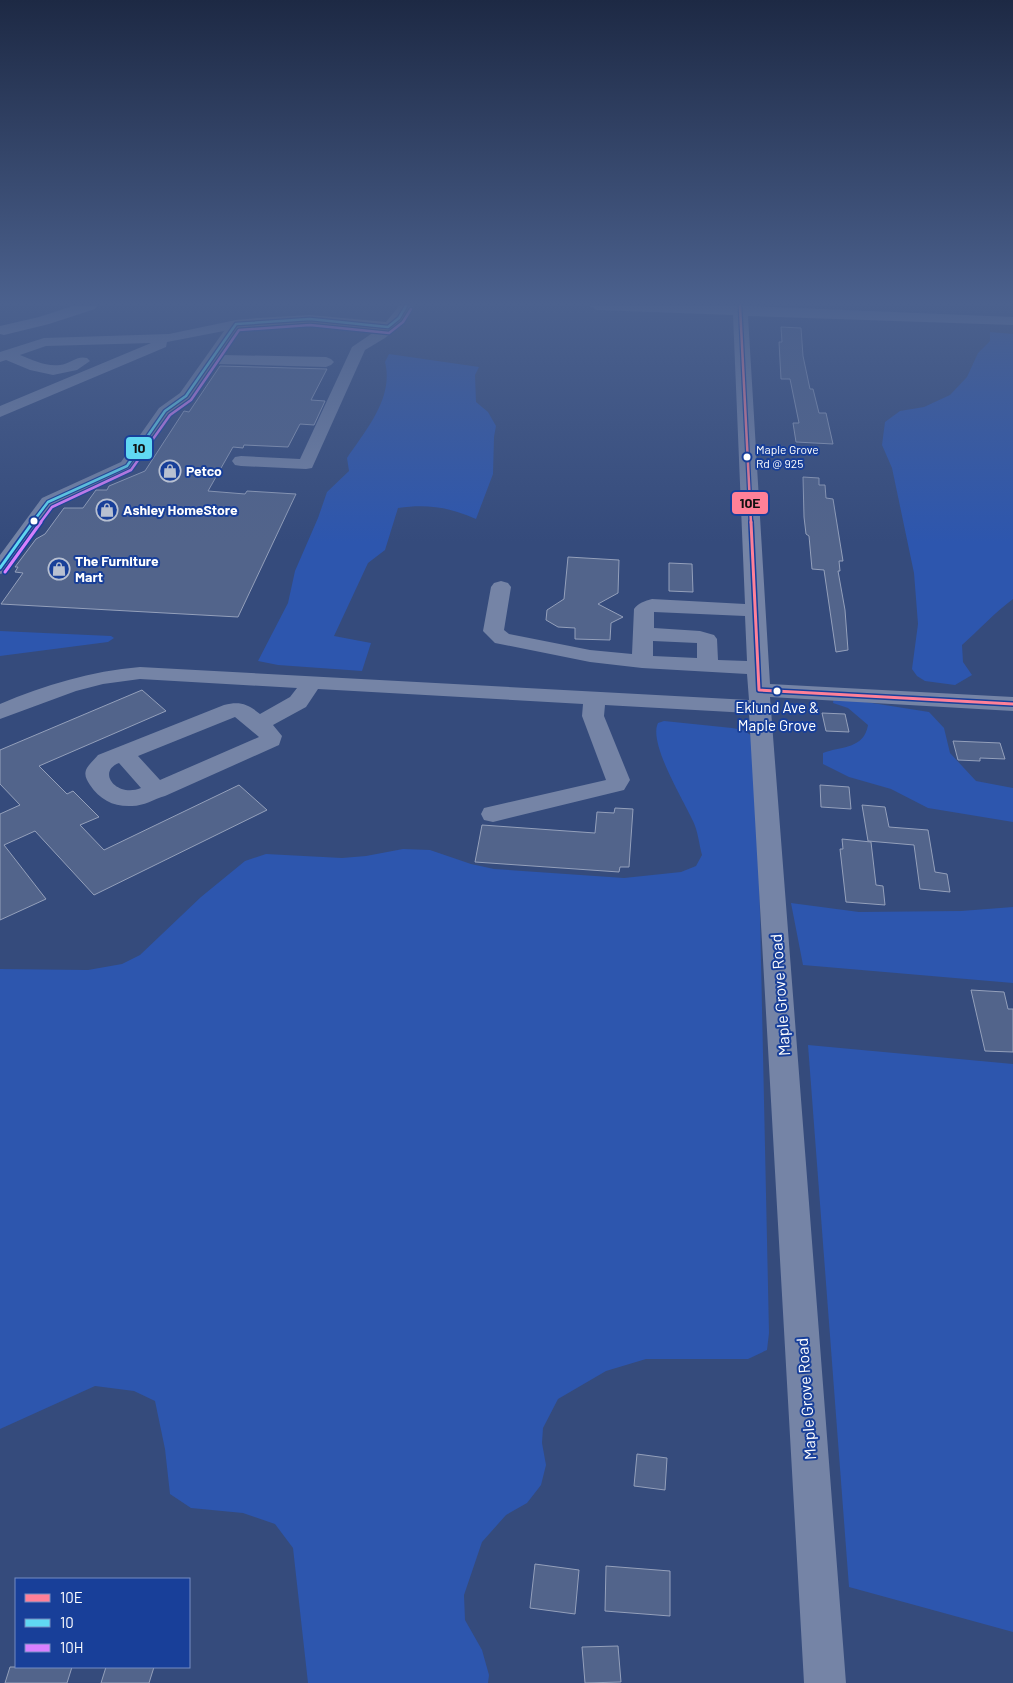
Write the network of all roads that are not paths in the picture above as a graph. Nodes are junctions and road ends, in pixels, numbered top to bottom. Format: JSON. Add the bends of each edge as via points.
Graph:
{"nodes":[{"id":1,"x":65,"y":385,"type":"edge"},
{"id":2,"x":194,"y":385,"type":"edge"},
{"id":3,"x":342,"y":385,"type":"edge"},
{"id":4,"x":744,"y":385,"type":"edge"},
{"id":5,"x":0,"y":412,"type":"edge"},
{"id":6,"x":241,"y":461,"type":"dead end"},
{"id":7,"x":0,"y":568,"type":"edge"},
{"id":8,"x":501,"y":587,"type":"dead end"},
{"id":9,"x":755,"y":611,"type":"junction"},
{"id":10,"x":643,"y":634,"type":"junction"},
{"id":11,"x":642,"y":662,"type":"junction"},
{"id":12,"x":708,"y":665,"type":"junction"},
{"id":13,"x":312,"y":682,"type":"junction"},
{"id":14,"x":759,"y":689,"type":"junction"},
{"id":15,"x":595,"y":698,"type":"junction"},
{"id":16,"x":1013,"y":704,"type":"edge"},
{"id":17,"x":0,"y":712,"type":"edge"},
{"id":18,"x":259,"y":724,"type":"junction"},
{"id":19,"x":123,"y":753,"type":"junction"},
{"id":20,"x":157,"y":791,"type":"junction"},
{"id":21,"x":493,"y":814,"type":"dead end"},
{"id":22,"x":825,"y":1683,"type":"edge"}],
"edges":[{"from":1,"to":5,"type":"street"},
{"from":2,"to":7,"type":"street","via":[[186,396],[165,411],[127,466],[48,502]]},
{"from":3,"to":6,"type":"street","via":[[306,464]]},
{"from":4,"to":9,"type":"street","name":"Maple Grove Road"},
{"from":8,"to":11,"type":"street","via":[[493,631],[502,639],[590,656]]},
{"from":9,"to":10,"type":"street","via":[[652,605],[644,610]]},
{"from":9,"to":14,"type":"street","name":"Maple Grove Road"},
{"from":10,"to":11,"type":"street"},
{"from":10,"to":12,"type":"street","via":[[707,639]]},
{"from":11,"to":12,"type":"street"},
{"from":12,"to":14,"type":"street"},
{"from":13,"to":15,"type":"street"},
{"from":13,"to":17,"type":"street","via":[[114,674],[86,680]]},
{"from":13,"to":18,"type":"street","via":[[298,702]]},
{"from":14,"to":15,"type":"street"},
{"from":14,"to":16,"type":"street"},
{"from":14,"to":22,"type":"street","name":"Maple Grove Road"},
{"from":15,"to":21,"type":"street","via":[[593,716],[618,780],[616,785]]},
{"from":18,"to":19,"type":"street","via":[[242,710],[232,710]]},
{"from":18,"to":20,"type":"street","via":[[271,736],[266,744]]},
{"from":19,"to":20,"type":"street"},
{"from":19,"to":20,"type":"street","via":[[106,760],[98,770],[99,780],[113,797],[139,798]]}]}
